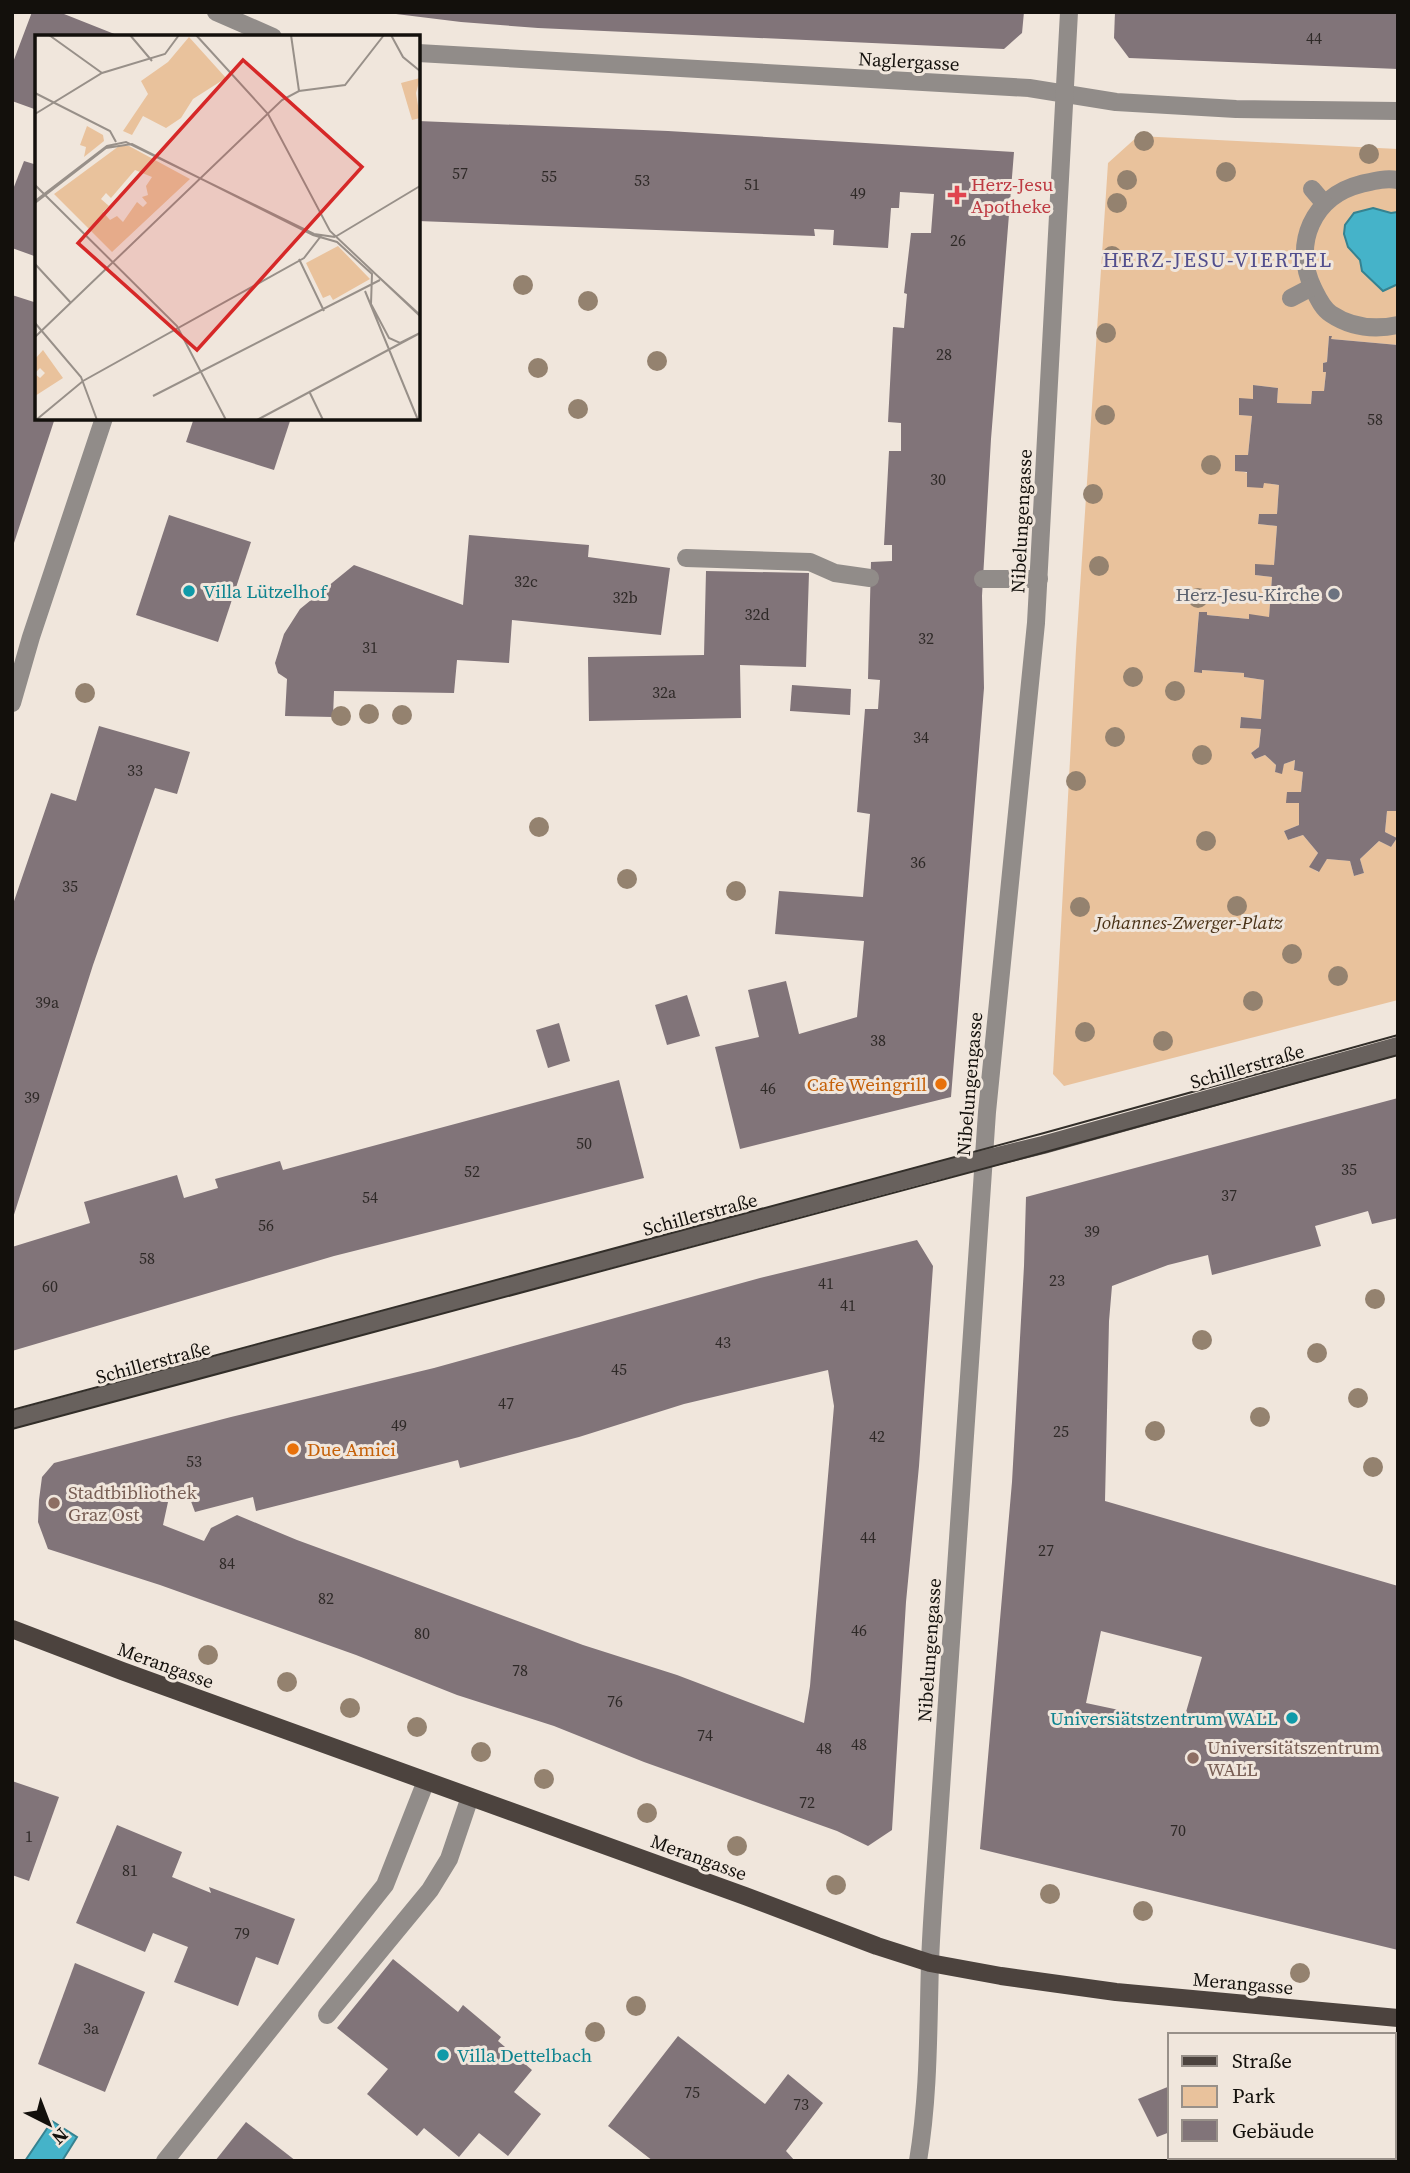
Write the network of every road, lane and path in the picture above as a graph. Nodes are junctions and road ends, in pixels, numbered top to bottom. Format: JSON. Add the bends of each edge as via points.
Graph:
{"nodes":[{"id":1,"x":216,"y":12,"type":"edge"},
{"id":2,"x":1069,"y":12,"type":"edge"},
{"id":3,"x":239,"y":24,"type":"edge"},
{"id":4,"x":268,"y":35,"type":"edge"},
{"id":5,"x":420,"y":53,"type":"edge"},
{"id":6,"x":1064,"y":94,"type":"junction"},
{"id":7,"x":1398,"y":111,"type":"edge"},
{"id":8,"x":1390,"y":175,"type":"edge"},
{"id":9,"x":1312,"y":287,"type":"junction"},
{"id":10,"x":1291,"y":298,"type":"dead end"},
{"id":11,"x":1387,"y":332,"type":"edge"},
{"id":12,"x":103,"y":420,"type":"edge"},
{"id":13,"x":686,"y":558,"type":"dead end"},
{"id":14,"x":870,"y":578,"type":"dead end"},
{"id":15,"x":983,"y":579,"type":"dead end"},
{"id":16,"x":1039,"y":579,"type":"junction"},
{"id":17,"x":12,"y":703,"type":"edge"},
{"id":18,"x":1398,"y":1046,"type":"edge"},
{"id":19,"x":984,"y":1160,"type":"junction"},
{"id":20,"x":12,"y":1420,"type":"edge"},
{"id":21,"x":12,"y":1629,"type":"edge"},
{"id":22,"x":426,"y":1781,"type":"junction"},
{"id":23,"x":470,"y":1797,"type":"junction"},
{"id":24,"x":930,"y":1963,"type":"junction"},
{"id":25,"x":327,"y":2015,"type":"dead end"},
{"id":26,"x":1398,"y":2018,"type":"edge"},
{"id":27,"x":165,"y":2161,"type":"edge"},
{"id":28,"x":918,"y":2161,"type":"edge"}],
"edges":[{"from":1,"to":3,"type":"street"},
{"from":2,"to":6,"type":"street","name":"Nibelungengasse"},
{"from":3,"to":4,"type":"street"},
{"from":5,"to":6,"type":"street","name":"Naglergasse","via":[[1029,88]]},
{"from":6,"to":7,"type":"street","name":"Naglergasse","via":[[1222,108]]},
{"from":6,"to":16,"type":"street","name":"Nibelungengasse"},
{"from":8,"to":9,"type":"street","via":[[1318,196],[1306,235],[1306,272]]},
{"from":9,"to":10,"type":"street"},
{"from":9,"to":11,"type":"street","via":[[1330,314],[1357,327]]},
{"from":12,"to":17,"type":"street"},
{"from":13,"to":14,"type":"street","via":[[810,562],[835,573]]},
{"from":15,"to":16,"type":"street"},
{"from":16,"to":19,"type":"street","name":"Nibelungengasse"},
{"from":18,"to":19,"type":"main road","name":"Schillerstraße"},
{"from":19,"to":20,"type":"main road","name":"Schillerstraße"},
{"from":19,"to":24,"type":"street","name":"Nibelungengasse"},
{"from":21,"to":22,"type":"main road","name":"Merangasse"},
{"from":22,"to":23,"type":"main road","name":"Merangasse"},
{"from":22,"to":27,"type":"street","via":[[385,1885]]},
{"from":23,"to":24,"type":"main road","name":"Merangasse"},
{"from":23,"to":25,"type":"street","via":[[449,1859],[430,1890]]},
{"from":24,"to":26,"type":"main road","name":"Merangasse","via":[[1116,1992]]},
{"from":24,"to":28,"type":"street","name":"Nibelungengasse","via":[[929,2046]]}]}
